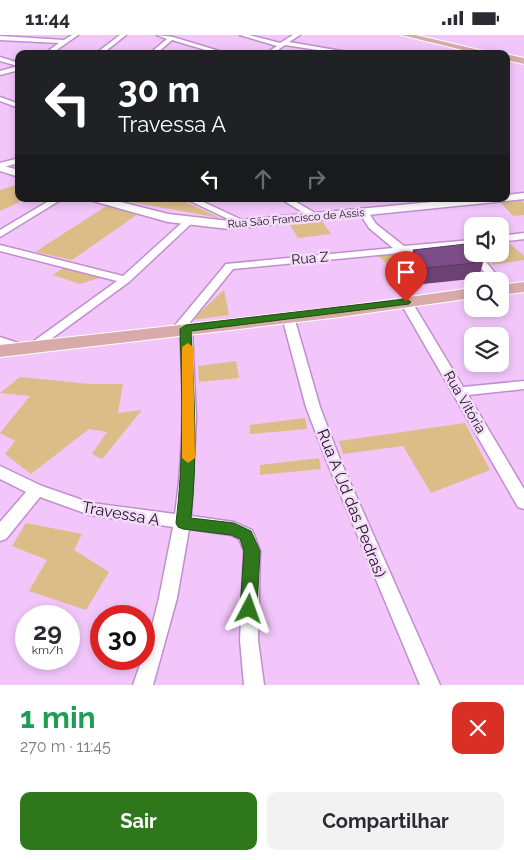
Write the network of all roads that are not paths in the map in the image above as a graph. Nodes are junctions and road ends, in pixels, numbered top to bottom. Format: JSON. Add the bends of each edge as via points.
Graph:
{"nodes":[{"id":1,"x":75,"y":35,"type":"edge"},
{"id":2,"x":124,"y":35,"type":"edge"},
{"id":3,"x":160,"y":35,"type":"edge"},
{"id":4,"x":243,"y":35,"type":"edge"},
{"id":5,"x":297,"y":35,"type":"edge"},
{"id":6,"x":405,"y":35,"type":"edge"},
{"id":7,"x":0,"y":38,"type":"edge"},
{"id":8,"x":171,"y":38,"type":"junction"},
{"id":9,"x":64,"y":42,"type":"junction"},
{"id":10,"x":282,"y":44,"type":"junction"},
{"id":11,"x":53,"y":50,"type":"edge"},
{"id":12,"x":103,"y":50,"type":"edge"},
{"id":13,"x":157,"y":50,"type":"edge"},
{"id":14,"x":213,"y":50,"type":"edge"},
{"id":15,"x":274,"y":50,"type":"edge"},
{"id":16,"x":326,"y":50,"type":"edge"},
{"id":17,"x":474,"y":50,"type":"edge"},
{"id":18,"x":510,"y":58,"type":"edge"},
{"id":19,"x":0,"y":59,"type":"edge"},
{"id":20,"x":524,"y":61,"type":"edge"},
{"id":21,"x":15,"y":65,"type":"edge"},
{"id":22,"x":15,"y":67,"type":"edge"},
{"id":23,"x":0,"y":73,"type":"edge"},
{"id":24,"x":0,"y":99,"type":"edge"},
{"id":25,"x":15,"y":105,"type":"edge"},
{"id":26,"x":0,"y":107,"type":"edge"},
{"id":27,"x":15,"y":162,"type":"edge"},
{"id":28,"x":1,"y":168,"type":"edge"},
{"id":29,"x":15,"y":173,"type":"edge"},
{"id":30,"x":524,"y":196,"type":"edge"},
{"id":31,"x":510,"y":198,"type":"edge"},
{"id":32,"x":53,"y":202,"type":"edge"},
{"id":33,"x":113,"y":202,"type":"edge"},
{"id":34,"x":197,"y":202,"type":"edge"},
{"id":35,"x":290,"y":202,"type":"edge"},
{"id":36,"x":466,"y":202,"type":"edge"},
{"id":37,"x":364,"y":212,"type":"junction"},
{"id":38,"x":316,"y":217,"type":"junction"},
{"id":39,"x":189,"y":221,"type":"junction"},
{"id":40,"x":246,"y":224,"type":"junction"},
{"id":41,"x":0,"y":234,"type":"edge"},
{"id":42,"x":524,"y":236,"type":"edge"},
{"id":43,"x":509,"y":238,"type":"edge"},
{"id":44,"x":464,"y":246,"type":"edge"},
{"id":45,"x":0,"y":248,"type":"edge"},
{"id":46,"x":402,"y":250,"type":"junction"},
{"id":47,"x":125,"y":280,"type":"junction"},
{"id":48,"x":509,"y":287,"type":"edge"},
{"id":49,"x":524,"y":287,"type":"edge"},
{"id":50,"x":464,"y":294,"type":"edge"},
{"id":51,"x":406,"y":302,"type":"junction"},
{"id":52,"x":288,"y":317,"type":"junction"},
{"id":53,"x":182,"y":329,"type":"junction"},
{"id":54,"x":0,"y":341,"type":"edge"},
{"id":55,"x":27,"y":347,"type":"junction"},
{"id":56,"x":0,"y":351,"type":"edge"},
{"id":57,"x":524,"y":385,"type":"edge"},
{"id":58,"x":459,"y":392,"type":"junction"},
{"id":59,"x":0,"y":472,"type":"edge"},
{"id":60,"x":37,"y":490,"type":"junction"},
{"id":61,"x":524,"y":503,"type":"edge"},
{"id":62,"x":183,"y":523,"type":"junction"},
{"id":63,"x":0,"y":534,"type":"edge"},
{"id":64,"x":143,"y":685,"type":"edge"},
{"id":65,"x":254,"y":685,"type":"edge"},
{"id":66,"x":430,"y":685,"type":"edge"}],
"edges":[{"from":1,"to":9,"type":"street"},
{"from":2,"to":12,"type":"street"},
{"from":3,"to":8,"type":"street"},
{"from":4,"to":10,"type":"street"},
{"from":5,"to":10,"type":"street"},
{"from":6,"to":17,"type":"main road"},
{"from":7,"to":9,"type":"street"},
{"from":8,"to":13,"type":"street"},
{"from":8,"to":14,"type":"street"},
{"from":9,"to":11,"type":"street"},
{"from":10,"to":15,"type":"street"},
{"from":10,"to":16,"type":"street"},
{"from":18,"to":20,"type":"main road"},
{"from":19,"to":21,"type":"street"},
{"from":22,"to":23,"type":"street"},
{"from":24,"to":25,"type":"street"},
{"from":25,"to":26,"type":"street"},
{"from":27,"to":28,"type":"street"},
{"from":28,"to":29,"type":"street"},
{"from":30,"to":31,"type":"street"},
{"from":32,"to":41,"type":"street"},
{"from":33,"to":39,"type":"street","name":"Rua São Francisco de Assis"},
{"from":34,"to":40,"type":"street"},
{"from":35,"to":38,"type":"street"},
{"from":36,"to":37,"type":"street","name":"Rua São Francisco de Assis"},
{"from":37,"to":38,"type":"street","name":"Rua São Francisco de Assis"},
{"from":37,"to":46,"type":"street","via":[[372,226]]},
{"from":38,"to":40,"type":"street","name":"Rua São Francisco de Assis"},
{"from":39,"to":40,"type":"street","name":"Rua São Francisco de Assis"},
{"from":39,"to":47,"type":"street"},
{"from":42,"to":43,"type":"street"},
{"from":44,"to":46,"type":"street","name":"Rua Z"},
{"from":45,"to":47,"type":"street"},
{"from":46,"to":53,"type":"street","name":"Rua Z","via":[[230,266]]},
{"from":47,"to":55,"type":"street"},
{"from":48,"to":49,"type":"main road"},
{"from":50,"to":51,"type":"main road"},
{"from":51,"to":52,"type":"main road"},
{"from":51,"to":58,"type":"street","name":"Rua Vitória"},
{"from":52,"to":53,"type":"main road"},
{"from":52,"to":66,"type":"street","name":"Rua A (Jd das Pedras)","via":[[313,407],[334,462]]},
{"from":53,"to":55,"type":"main road"},
{"from":53,"to":62,"type":"street","via":[[189,404],[188,480]]},
{"from":54,"to":55,"type":"street"},
{"from":55,"to":56,"type":"main road"},
{"from":57,"to":58,"type":"street"},
{"from":58,"to":61,"type":"street","name":"Rua Vitória"},
{"from":59,"to":60,"type":"street","name":"Travessa A"},
{"from":60,"to":62,"type":"street","name":"Travessa A","via":[[90,509]]},
{"from":60,"to":63,"type":"street"},
{"from":62,"to":64,"type":"street","via":[[160,635]]},
{"from":62,"to":65,"type":"street","name":"Travessa A","via":[[234,529],[246,535],[252,551],[249,609]]}]}
